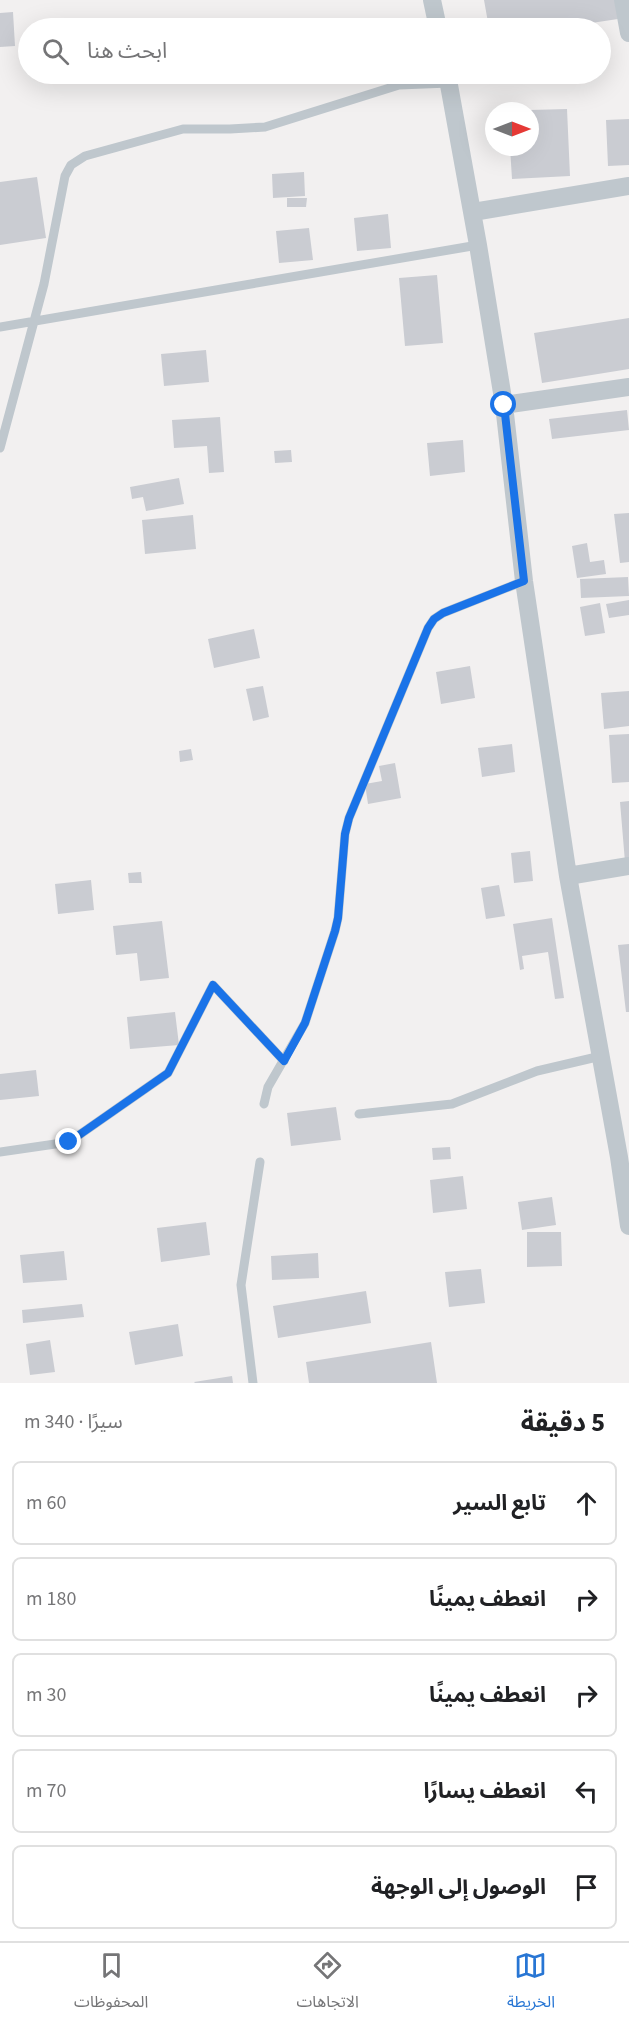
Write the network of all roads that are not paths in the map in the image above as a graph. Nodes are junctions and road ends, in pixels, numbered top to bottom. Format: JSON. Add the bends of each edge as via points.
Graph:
{"nodes":[{"id":1,"x":432,"y":0,"type":"edge"},
{"id":2,"x":623,"y":0,"type":"edge"},
{"id":3,"x":436,"y":18,"type":"edge"},
{"id":4,"x":629,"y":33,"type":"edge"},
{"id":5,"x":406,"y":84,"type":"edge"},
{"id":6,"x":449,"y":84,"type":"edge"},
{"id":7,"x":629,"y":186,"type":"edge"},
{"id":8,"x":473,"y":212,"type":"junction"},
{"id":9,"x":478,"y":245,"type":"junction"},
{"id":10,"x":35,"y":321,"type":"junction"},
{"id":11,"x":0,"y":327,"type":"edge"},
{"id":12,"x":629,"y":387,"type":"edge"},
{"id":13,"x":504,"y":405,"type":"junction"},
{"id":14,"x":0,"y":448,"type":"edge"},
{"id":15,"x":524,"y":581,"type":"junction"},
{"id":16,"x":629,"y":866,"type":"edge"},
{"id":17,"x":568,"y":876,"type":"junction"},
{"id":18,"x":601,"y":1056,"type":"junction"},
{"id":19,"x":284,"y":1061,"type":"junction"},
{"id":20,"x":264,"y":1104,"type":"dead end"},
{"id":21,"x":359,"y":1114,"type":"dead end"},
{"id":22,"x":0,"y":1152,"type":"edge"},
{"id":23,"x":260,"y":1162,"type":"dead end"},
{"id":24,"x":629,"y":1226,"type":"edge"},
{"id":25,"x":253,"y":1383,"type":"edge"}],
"edges":[{"from":1,"to":3,"type":"street"},
{"from":2,"to":4,"type":"street"},
{"from":5,"to":10,"type":"lane","via":[[265,127],[183,129],[78,160],[65,176]]},
{"from":6,"to":8,"type":"street"},
{"from":7,"to":8,"type":"street"},
{"from":8,"to":9,"type":"street"},
{"from":9,"to":10,"type":"lane"},
{"from":9,"to":13,"type":"street"},
{"from":10,"to":11,"type":"lane"},
{"from":10,"to":14,"type":"lane"},
{"from":12,"to":13,"type":"street"},
{"from":13,"to":15,"type":"street"},
{"from":15,"to":17,"type":"street"},
{"from":15,"to":19,"type":"lane","via":[[443,613],[428,628],[349,818],[335,931],[305,1023]]},
{"from":16,"to":17,"type":"street"},
{"from":17,"to":18,"type":"street"},
{"from":18,"to":21,"type":"lane","via":[[537,1071],[452,1104]]},
{"from":18,"to":24,"type":"street"},
{"from":19,"to":20,"type":"lane","via":[[268,1087]]},
{"from":19,"to":22,"type":"lane","via":[[213,985],[168,1073],[69,1142]]},
{"from":23,"to":25,"type":"lane","via":[[241,1285]]}]}
